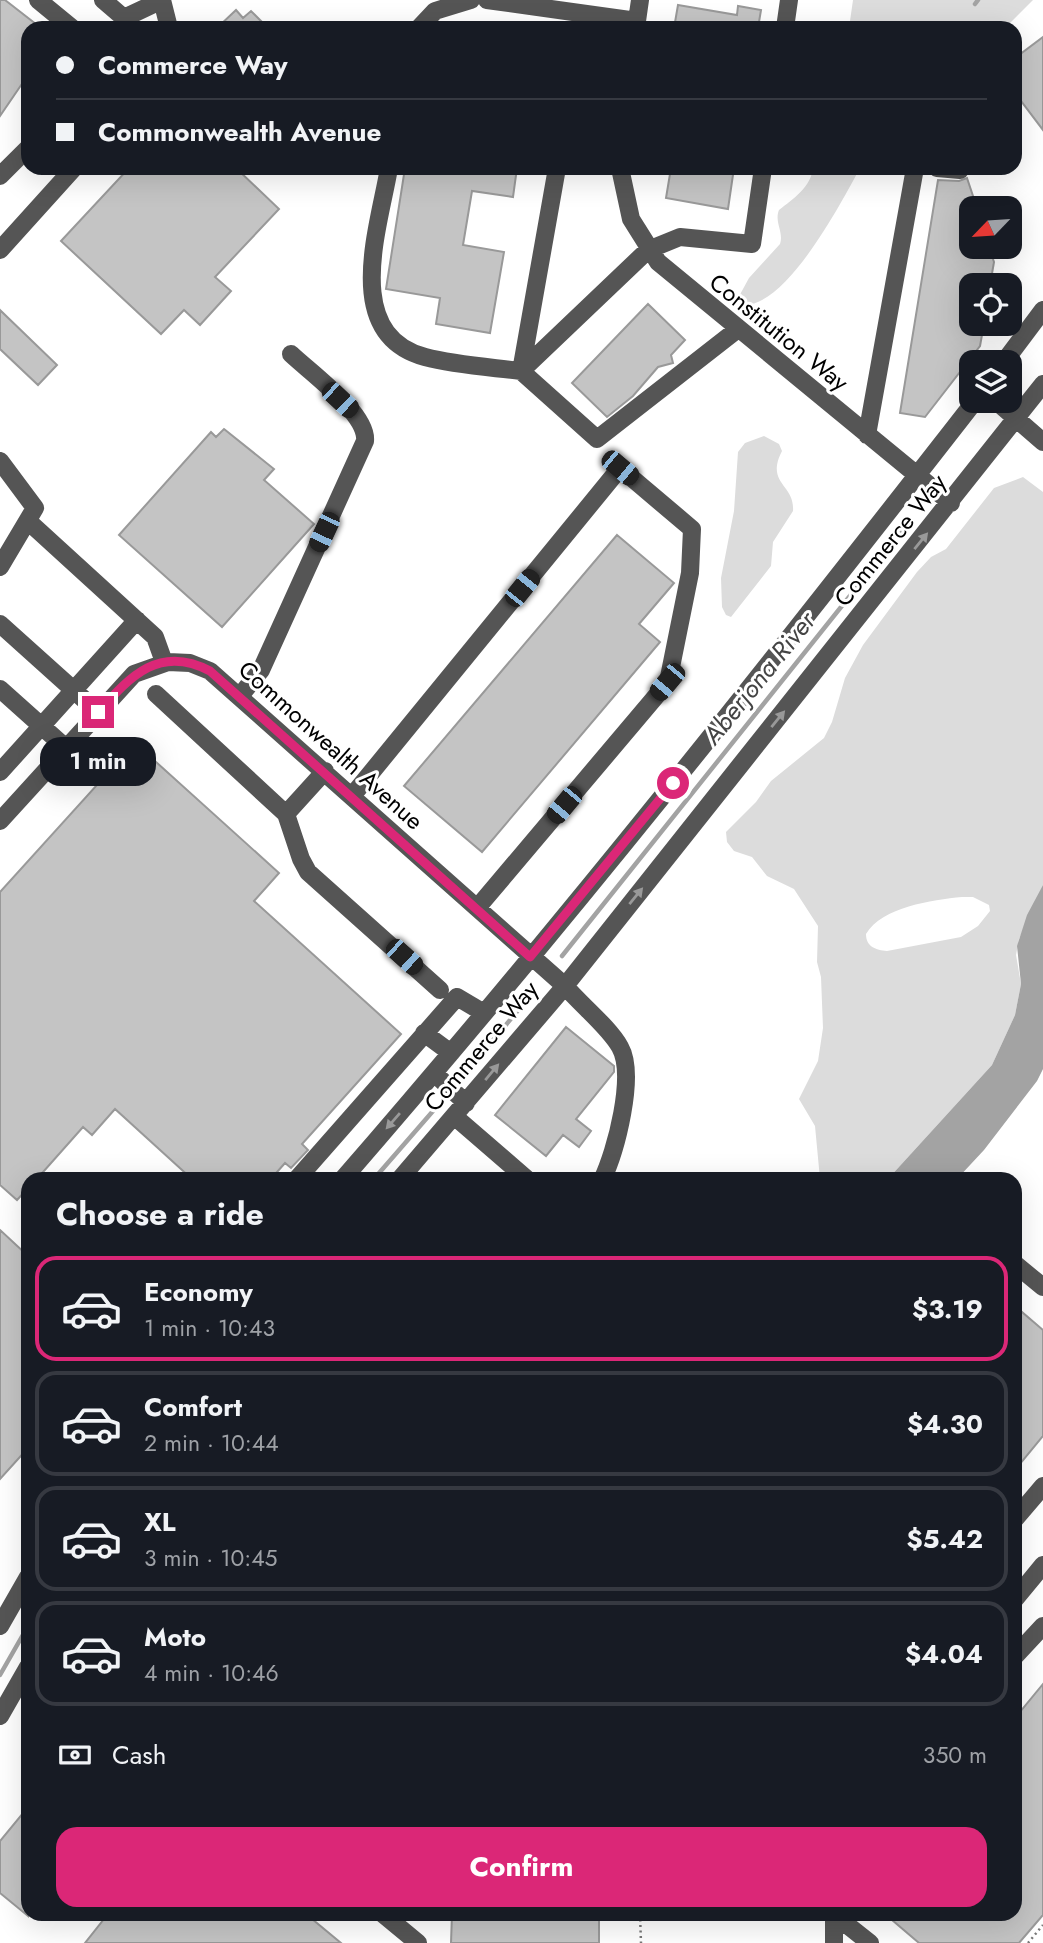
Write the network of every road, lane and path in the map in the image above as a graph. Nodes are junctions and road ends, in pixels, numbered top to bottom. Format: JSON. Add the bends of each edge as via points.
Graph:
{"nodes":[{"id":1,"x":38,"y":0,"type":"edge"},
{"id":2,"x":103,"y":0,"type":"edge"},
{"id":3,"x":162,"y":0,"type":"edge"},
{"id":4,"x":471,"y":0,"type":"edge"},
{"id":5,"x":487,"y":0,"type":"edge"},
{"id":6,"x":640,"y":0,"type":"edge"},
{"id":7,"x":789,"y":0,"type":"edge"},
{"id":8,"x":64,"y":21,"type":"edge"},
{"id":9,"x":122,"y":21,"type":"edge"},
{"id":10,"x":127,"y":21,"type":"edge"},
{"id":11,"x":167,"y":21,"type":"edge"},
{"id":12,"x":426,"y":21,"type":"edge"},
{"id":13,"x":584,"y":21,"type":"edge"},
{"id":14,"x":637,"y":21,"type":"edge"},
{"id":15,"x":786,"y":21,"type":"edge"},
{"id":16,"x":21,"y":155,"type":"edge"},
{"id":17,"x":68,"y":175,"type":"edge"},
{"id":18,"x":388,"y":175,"type":"edge"},
{"id":19,"x":556,"y":175,"type":"edge"},
{"id":20,"x":622,"y":175,"type":"edge"},
{"id":21,"x":762,"y":175,"type":"edge"},
{"id":22,"x":914,"y":175,"type":"edge"},
{"id":23,"x":0,"y":176,"type":"edge"},
{"id":24,"x":0,"y":250,"type":"edge"},
{"id":25,"x":648,"y":250,"type":"junction"},
{"id":26,"x":1043,"y":310,"type":"edge"},
{"id":27,"x":738,"y":329,"type":"junction"},
{"id":28,"x":1013,"y":350,"type":"edge"},
{"id":29,"x":291,"y":354,"type":"dead end"},
{"id":30,"x":521,"y":371,"type":"junction"},
{"id":31,"x":1043,"y":384,"type":"edge"},
{"id":32,"x":966,"y":413,"type":"edge"},
{"id":33,"x":1012,"y":413,"type":"edge"},
{"id":34,"x":1018,"y":417,"type":"junction"},
{"id":35,"x":867,"y":435,"type":"junction"},
{"id":36,"x":1043,"y":442,"type":"edge"},
{"id":37,"x":0,"y":461,"type":"edge"},
{"id":38,"x":917,"y":476,"type":"junction"},
{"id":39,"x":951,"y":503,"type":"junction"},
{"id":40,"x":29,"y":522,"type":"junction"},
{"id":41,"x":0,"y":567,"type":"edge"},
{"id":42,"x":137,"y":620,"type":"junction"},
{"id":43,"x":0,"y":624,"type":"edge"},
{"id":44,"x":164,"y":662,"type":"junction"},
{"id":45,"x":0,"y":689,"type":"edge"},
{"id":46,"x":74,"y":690,"type":"junction"},
{"id":47,"x":156,"y":694,"type":"dead end"},
{"id":48,"x":240,"y":696,"type":"junction"},
{"id":49,"x":98,"y":712,"type":"junction"},
{"id":50,"x":41,"y":726,"type":"junction"},
{"id":51,"x":66,"y":748,"type":"junction"},
{"id":52,"x":324,"y":771,"type":"junction"},
{"id":53,"x":0,"y":772,"type":"edge"},
{"id":54,"x":352,"y":796,"type":"junction"},
{"id":55,"x":286,"y":814,"type":"junction"},
{"id":56,"x":0,"y":821,"type":"edge"},
{"id":57,"x":477,"y":908,"type":"junction"},
{"id":58,"x":530,"y":957,"type":"junction"},
{"id":59,"x":565,"y":986,"type":"junction"},
{"id":60,"x":440,"y":990,"type":"dead end"},
{"id":61,"x":484,"y":1013,"type":"junction"},
{"id":62,"x":425,"y":1033,"type":"junction"},
{"id":63,"x":451,"y":1053,"type":"junction"},
{"id":64,"x":435,"y":1074,"type":"junction"},
{"id":65,"x":460,"y":1109,"type":"junction"},
{"id":66,"x":303,"y":1172,"type":"edge"},
{"id":67,"x":349,"y":1172,"type":"edge"},
{"id":68,"x":407,"y":1172,"type":"edge"},
{"id":69,"x":520,"y":1172,"type":"edge"},
{"id":70,"x":604,"y":1172,"type":"edge"},
{"id":71,"x":1022,"y":1270,"type":"edge"},
{"id":72,"x":1043,"y":1287,"type":"edge"},
{"id":73,"x":1043,"y":1486,"type":"edge"},
{"id":74,"x":1022,"y":1511,"type":"edge"},
{"id":75,"x":1043,"y":1565,"type":"edge"},
{"id":76,"x":1022,"y":1584,"type":"edge"},
{"id":77,"x":21,"y":1589,"type":"edge"},
{"id":78,"x":0,"y":1626,"type":"edge"},
{"id":79,"x":1043,"y":1626,"type":"edge"},
{"id":80,"x":1022,"y":1648,"type":"edge"},
{"id":81,"x":21,"y":1679,"type":"edge"},
{"id":82,"x":0,"y":1716,"type":"edge"},
{"id":83,"x":391,"y":1921,"type":"edge"},
{"id":84,"x":640,"y":1921,"type":"edge"},
{"id":85,"x":834,"y":1921,"type":"edge"},
{"id":86,"x":840,"y":1921,"type":"edge"},
{"id":87,"x":1043,"y":1925,"type":"edge"},
{"id":88,"x":418,"y":1943,"type":"edge"},
{"id":89,"x":640,"y":1943,"type":"edge"},
{"id":90,"x":834,"y":1943,"type":"edge"},
{"id":91,"x":870,"y":1943,"type":"edge"},
{"id":92,"x":1028,"y":1943,"type":"edge"}],
"edges":[{"from":1,"to":8,"type":"street"},
{"from":2,"to":9,"type":"street"},
{"from":3,"to":10,"type":"street"},
{"from":3,"to":11,"type":"street"},
{"from":4,"to":12,"type":"street","via":[[435,11]]},
{"from":5,"to":13,"type":"street"},
{"from":6,"to":14,"type":"street"},
{"from":7,"to":15,"type":"street"},
{"from":16,"to":23,"type":"street"},
{"from":17,"to":24,"type":"street"},
{"from":18,"to":30,"type":"street","via":[[370,288],[374,315],[385,331],[423,357]]},
{"from":19,"to":30,"type":"street"},
{"from":20,"to":25,"type":"street","name":"Constitution Way","via":[[631,219]]},
{"from":21,"to":25,"type":"street","via":[[752,244],[680,237]]},
{"from":22,"to":35,"type":"street"},
{"from":25,"to":27,"type":"street","name":"Constitution Way"},
{"from":25,"to":30,"type":"street"},
{"from":26,"to":28,"type":"street"},
{"from":27,"to":30,"type":"street","via":[[597,439]]},
{"from":27,"to":35,"type":"street","name":"Constitution Way"},
{"from":29,"to":48,"type":"street","via":[[357,415],[365,441],[261,670]]},
{"from":31,"to":34,"type":"street","name":"Commerce Way"},
{"from":32,"to":38,"type":"street","name":"Commerce Way"},
{"from":33,"to":34,"type":"street"},
{"from":34,"to":36,"type":"street"},
{"from":34,"to":39,"type":"street","name":"Commerce Way"},
{"from":35,"to":38,"type":"street","name":"Constitution Way"},
{"from":37,"to":40,"type":"street","via":[[33,503],[35,511]]},
{"from":38,"to":39,"type":"street","name":"Constitution Way"},
{"from":38,"to":58,"type":"street","name":"Commerce Way"},
{"from":59,"to":39,"type":"street","name":"Commerce Way","one_way":true},
{"from":40,"to":41,"type":"street"},
{"from":40,"to":42,"type":"street"},
{"from":42,"to":44,"type":"street","via":[[157,638]]},
{"from":42,"to":46,"type":"street"},
{"from":43,"to":46,"type":"street"},
{"from":44,"to":48,"type":"street","name":"Commonwealth Avenue","via":[[204,667]]},
{"from":44,"to":49,"type":"street","name":"Commonwealth Avenue","via":[[134,674]]},
{"from":45,"to":50,"type":"street"},
{"from":46,"to":49,"type":"street"},
{"from":46,"to":50,"type":"street"},
{"from":47,"to":55,"type":"street"},
{"from":48,"to":52,"type":"street","name":"Commonwealth Avenue"},
{"from":49,"to":51,"type":"street","name":"Commonwealth Avenue"},
{"from":50,"to":51,"type":"street"},
{"from":50,"to":53,"type":"street"},
{"from":51,"to":56,"type":"street","name":"Commonwealth Avenue"},
{"from":52,"to":54,"type":"street","name":"Commonwealth Avenue"},
{"from":52,"to":55,"type":"street"},
{"from":54,"to":57,"type":"street","name":"Commonwealth Avenue"},
{"from":54,"to":57,"type":"street","via":[[620,468],[692,529],[690,573],[667,682]]},
{"from":55,"to":60,"type":"street","via":[[308,872]]},
{"from":57,"to":58,"type":"street","name":"Commonwealth Avenue"},
{"from":58,"to":59,"type":"street","name":"Commonwealth Avenue"},
{"from":58,"to":61,"type":"street","name":"Commerce Way"},
{"from":65,"to":59,"type":"street","name":"Commerce Way","one_way":true},
{"from":59,"to":70,"type":"street","name":"Commonwealth Avenue","via":[[619,1044],[627,1060],[623,1109]]},
{"from":61,"to":62,"type":"street","via":[[457,997]]},
{"from":61,"to":63,"type":"street","name":"Commerce Way"},
{"from":62,"to":63,"type":"street"},
{"from":62,"to":66,"type":"street"},
{"from":63,"to":64,"type":"street","name":"Commerce Way"},
{"from":64,"to":65,"type":"street"},
{"from":64,"to":67,"type":"street","name":"Commerce Way","one_way":true},
{"from":65,"to":68,"type":"street","name":"Commerce Way"},
{"from":65,"to":69,"type":"street"},
{"from":71,"to":72,"type":"street"},
{"from":73,"to":74,"type":"street"},
{"from":75,"to":76,"type":"street"},
{"from":77,"to":78,"type":"street"},
{"from":79,"to":80,"type":"street"},
{"from":81,"to":82,"type":"street"},
{"from":83,"to":88,"type":"street"},
{"from":84,"to":89,"type":"path"},
{"from":85,"to":90,"type":"street"},
{"from":86,"to":91,"type":"street"},
{"from":87,"to":92,"type":"path"}]}
